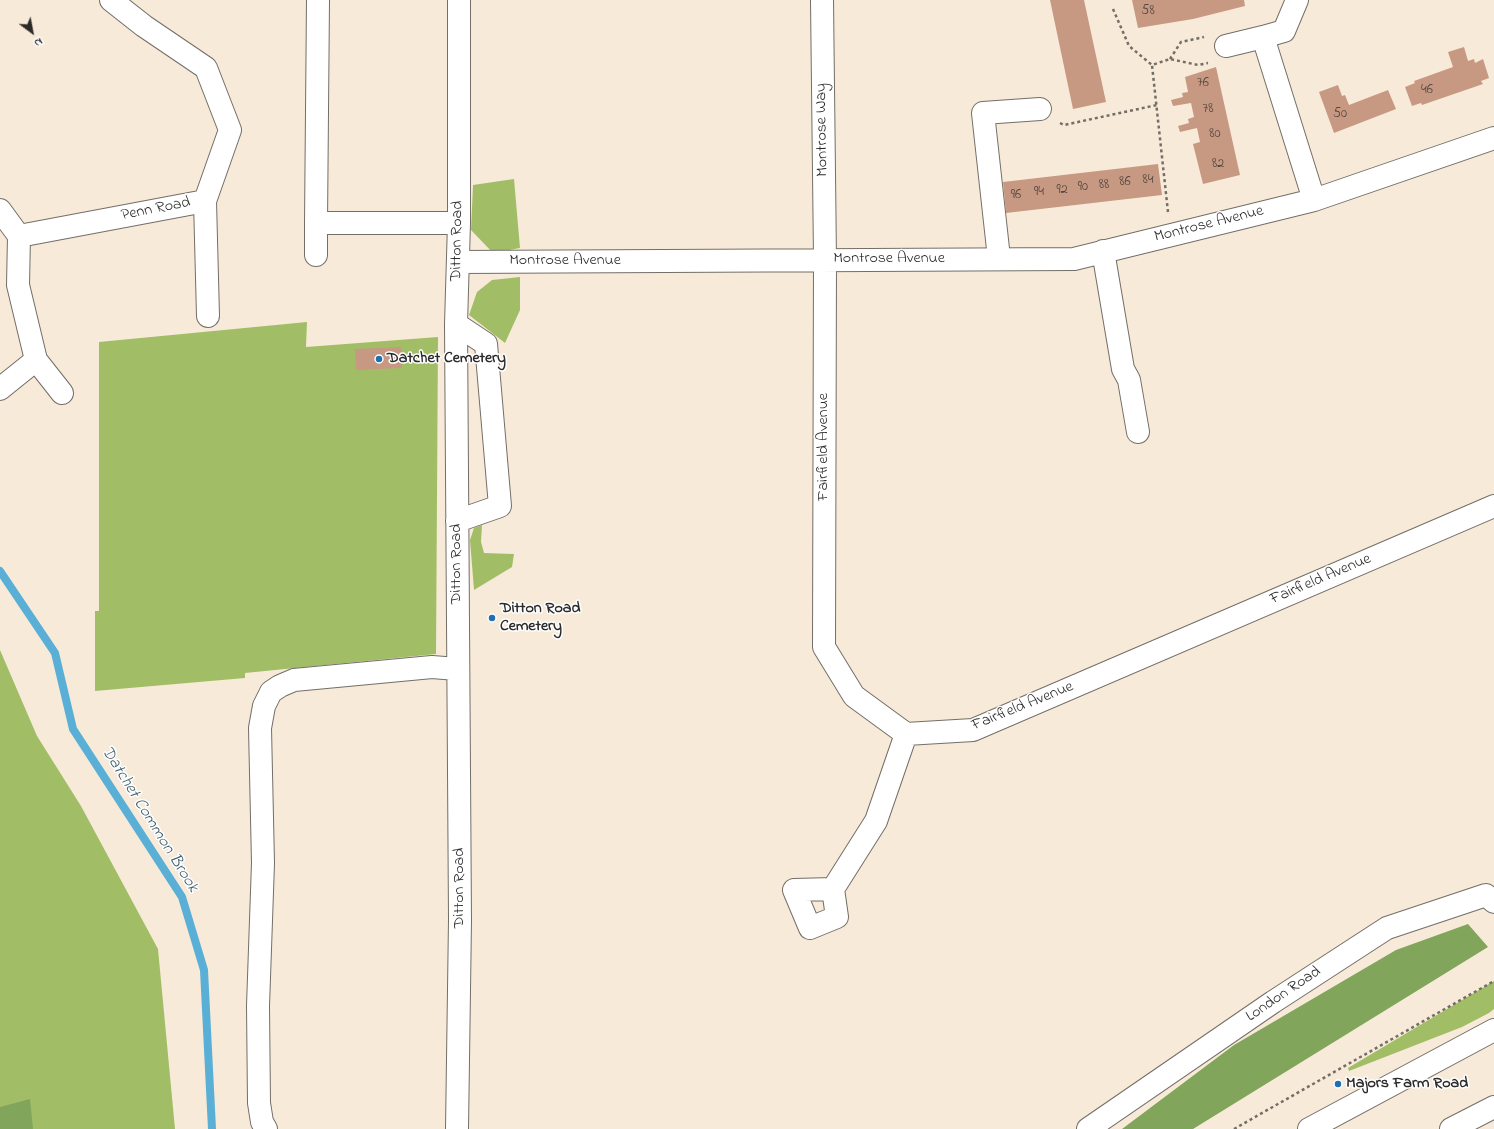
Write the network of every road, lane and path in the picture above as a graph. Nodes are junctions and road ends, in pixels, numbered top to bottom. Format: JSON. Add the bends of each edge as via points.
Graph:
{"nodes":[{"id":1,"x":111,"y":0,"type":"edge"},
{"id":2,"x":318,"y":0,"type":"edge"},
{"id":3,"x":459,"y":0,"type":"edge"},
{"id":4,"x":822,"y":0,"type":"edge"},
{"id":5,"x":1297,"y":0,"type":"edge"},
{"id":6,"x":1113,"y":9,"type":"dead end"},
{"id":7,"x":1274,"y":34,"type":"junction"},
{"id":8,"x":1226,"y":46,"type":"junction"},
{"id":9,"x":1170,"y":59,"type":"junction"},
{"id":10,"x":1152,"y":65,"type":"junction"},
{"id":11,"x":1156,"y":105,"type":"junction"},
{"id":12,"x":1040,"y":109,"type":"joint"},
{"id":13,"x":1494,"y":138,"type":"edge"},
{"id":14,"x":1314,"y":200,"type":"junction"},
{"id":15,"x":205,"y":201,"type":"junction"},
{"id":16,"x":0,"y":210,"type":"edge"},
{"id":17,"x":316,"y":223,"type":"junction"},
{"id":18,"x":459,"y":223,"type":"junction"},
{"id":19,"x":1170,"y":234,"type":"junction"},
{"id":20,"x":19,"y":236,"type":"junction"},
{"id":21,"x":1102,"y":251,"type":"junction"},
{"id":22,"x":316,"y":256,"type":"dead end"},
{"id":23,"x":998,"y":258,"type":"junction"},
{"id":24,"x":825,"y":259,"type":"junction"},
{"id":25,"x":458,"y":262,"type":"junction"},
{"id":26,"x":208,"y":316,"type":"dead end"},
{"id":27,"x":456,"y":324,"type":"junction"},
{"id":28,"x":36,"y":360,"type":"junction"},
{"id":29,"x":0,"y":389,"type":"edge"},
{"id":30,"x":62,"y":393,"type":"dead end"},
{"id":31,"x":1138,"y":432,"type":"dead end"},
{"id":32,"x":1494,"y":506,"type":"edge"},
{"id":33,"x":457,"y":522,"type":"junction"},
{"id":34,"x":457,"y":669,"type":"junction"},
{"id":35,"x":906,"y":734,"type":"junction"},
{"id":36,"x":833,"y":889,"type":"dead end"},
{"id":37,"x":1494,"y":902,"type":"edge"},
{"id":38,"x":1494,"y":981,"type":"edge"},
{"id":39,"x":1494,"y":1030,"type":"edge"},
{"id":40,"x":1494,"y":1107,"type":"edge"},
{"id":41,"x":266,"y":1129,"type":"edge"},
{"id":42,"x":457,"y":1129,"type":"edge"},
{"id":43,"x":1088,"y":1129,"type":"edge"},
{"id":44,"x":1234,"y":1129,"type":"edge"},
{"id":45,"x":1309,"y":1129,"type":"edge"},
{"id":46,"x":1451,"y":1129,"type":"edge"}],
"edges":[{"from":1,"to":15,"type":"main road","name":"Penn Road","via":[[206,68],[230,130]]},
{"from":2,"to":17,"type":"main road"},
{"from":3,"to":18,"type":"main road","name":"Ditton Road"},
{"from":4,"to":24,"type":"main road","name":"Montrose Way"},
{"from":5,"to":7,"type":"main road"},
{"from":6,"to":10,"type":"path","via":[[1129,46]]},
{"from":7,"to":8,"type":"main road"},
{"from":7,"to":14,"type":"main road"},
{"from":8,"to":9,"type":"path","via":[[1228,58],[1198,65]]},
{"from":8,"to":9,"type":"path","via":[[1222,34],[1181,42]]},
{"from":9,"to":10,"type":"path"},
{"from":10,"to":11,"type":"path"},
{"from":11,"to":12,"type":"path","via":[[1064,125]]},
{"from":11,"to":19,"type":"path"},
{"from":12,"to":23,"type":"main road","via":[[983,113]]},
{"from":13,"to":14,"type":"main road","name":"Montrose Avenue"},
{"from":14,"to":19,"type":"main road","name":"Montrose Avenue"},
{"from":15,"to":20,"type":"main road","name":"Penn Road"},
{"from":15,"to":26,"type":"main road"},
{"from":16,"to":20,"type":"main road"},
{"from":17,"to":18,"type":"main road"},
{"from":17,"to":22,"type":"main road"},
{"from":18,"to":25,"type":"main road","name":"Ditton Road"},
{"from":19,"to":21,"type":"main road","name":"Montrose Avenue"},
{"from":20,"to":28,"type":"main road","via":[[18,285]]},
{"from":21,"to":23,"type":"main road","name":"Montrose Avenue","via":[[1074,259]]},
{"from":21,"to":31,"type":"main road","via":[[1123,369],[1129,380]]},
{"from":23,"to":24,"type":"main road","name":"Montrose Avenue"},
{"from":24,"to":25,"type":"main road","name":"Montrose Avenue"},
{"from":24,"to":35,"type":"main road","name":"Fairfield Avenue","via":[[824,647],[854,696]]},
{"from":25,"to":27,"type":"main road","name":"Ditton Road"},
{"from":27,"to":33,"type":"main road","name":"Ditton Road"},
{"from":27,"to":33,"type":"main road","via":[[486,344],[500,506]]},
{"from":28,"to":29,"type":"main road"},
{"from":28,"to":30,"type":"main road"},
{"from":32,"to":35,"type":"main road","name":"Fairfield Avenue","via":[[973,730]]},
{"from":33,"to":34,"type":"main road","name":"Ditton Road"},
{"from":34,"to":41,"type":"main road","via":[[432,667],[294,680],[271,692],[264,706],[260,728],[263,863],[258,1013],[259,1103],[262,1122]]},
{"from":34,"to":42,"type":"main road","name":"Ditton Road","via":[[460,920]]},
{"from":35,"to":36,"type":"main road","via":[[876,822]]},
{"from":37,"to":43,"type":"main road","name":"London Road","via":[[1486,895],[1387,928],[1273,1002]]},
{"from":38,"to":44,"type":"path"},
{"from":39,"to":45,"type":"main road"},
{"from":40,"to":46,"type":"main road"}]}
